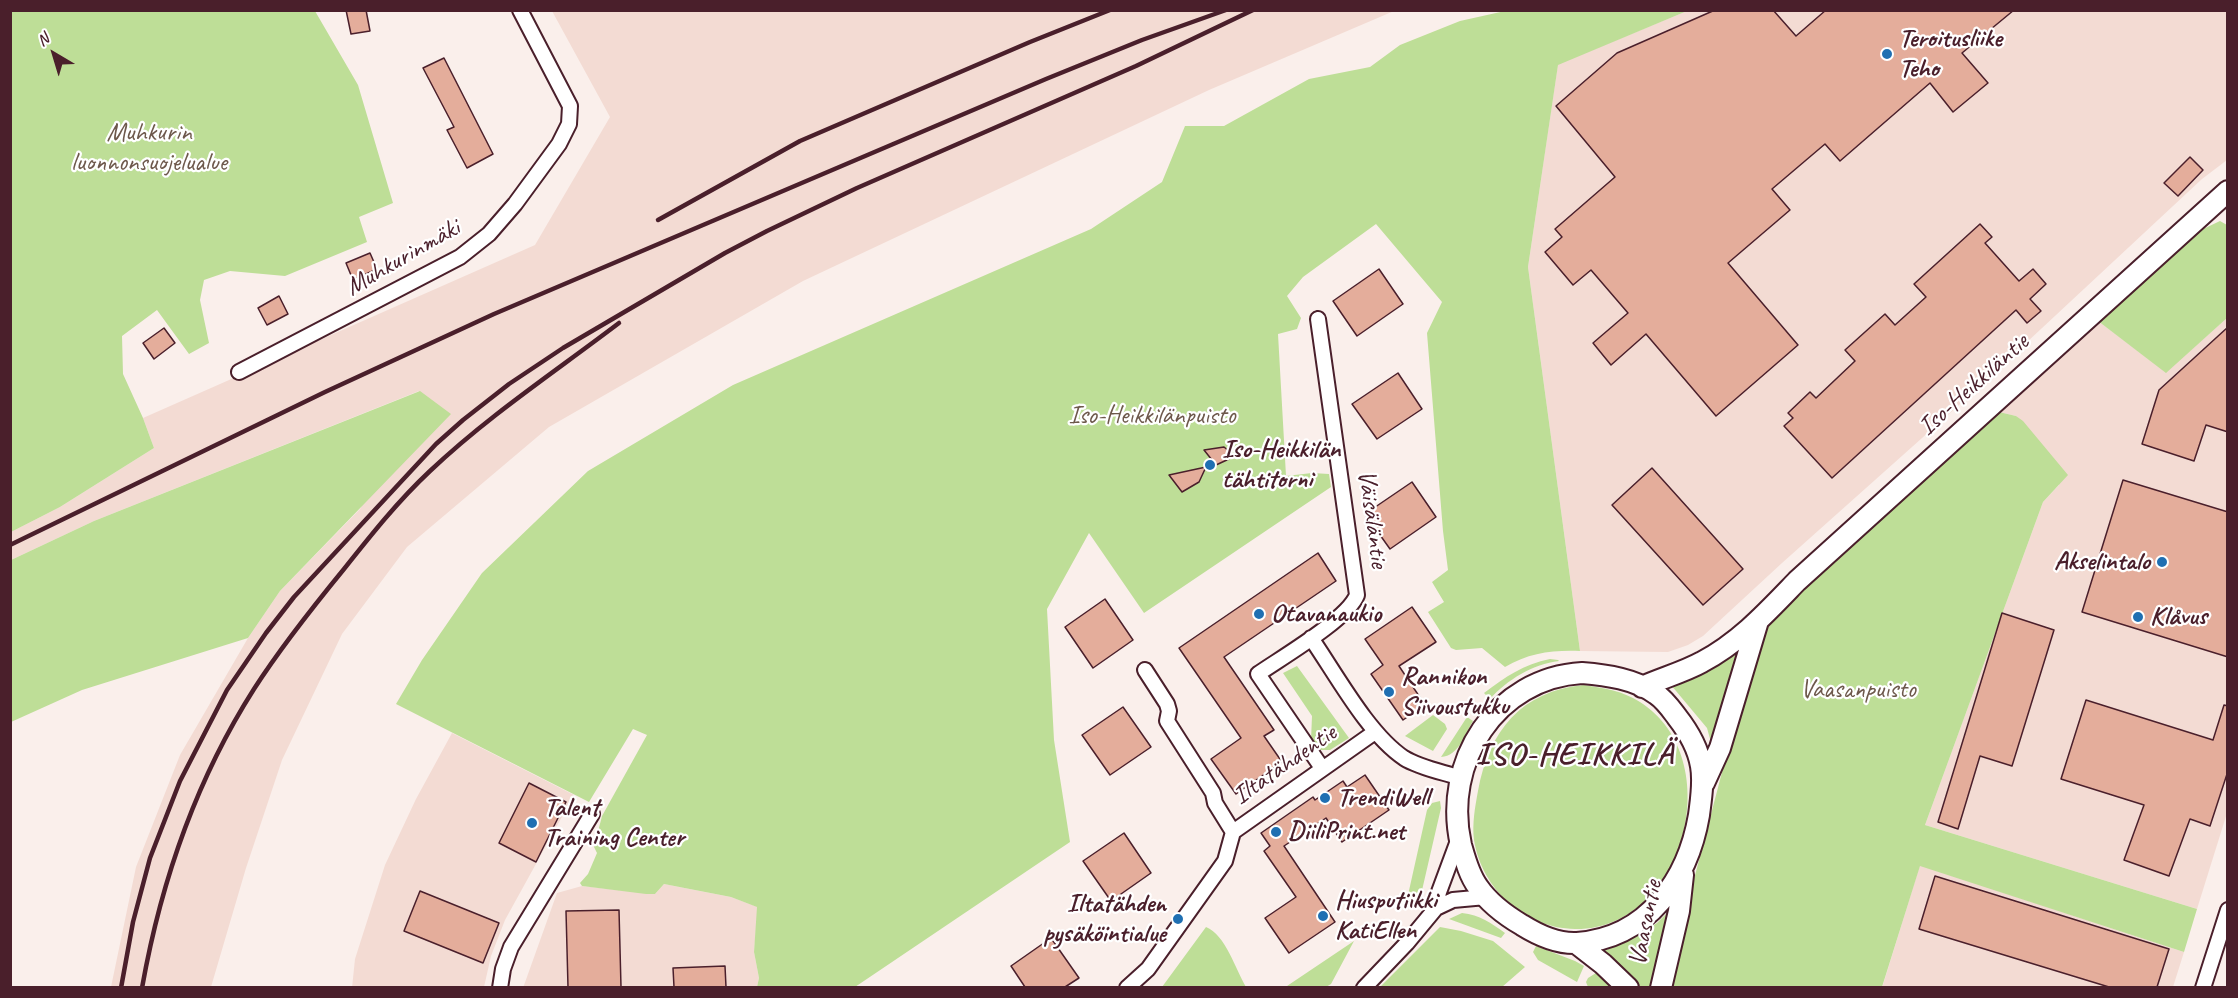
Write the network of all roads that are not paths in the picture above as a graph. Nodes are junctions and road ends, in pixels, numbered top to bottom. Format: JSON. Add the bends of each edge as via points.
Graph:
{"nodes":[{"id":1,"x":520,"y":10,"type":"edge"},
{"id":2,"x":2228,"y":191,"type":"edge"},
{"id":3,"x":1318,"y":319,"type":"dead end"},
{"id":4,"x":239,"y":372,"type":"dead end"},
{"id":5,"x":1758,"y":621,"type":"junction"},
{"id":6,"x":1311,"y":638,"type":"junction"},
{"id":7,"x":1145,"y":670,"type":"dead end"},
{"id":8,"x":1642,"y":687,"type":"junction"},
{"id":9,"x":1375,"y":732,"type":"junction"},
{"id":10,"x":1322,"y":768,"type":"junction"},
{"id":11,"x":1461,"y":778,"type":"junction"},
{"id":12,"x":1702,"y":788,"type":"junction"},
{"id":13,"x":592,"y":814,"type":"dead end"},
{"id":14,"x":1233,"y":832,"type":"junction"},
{"id":15,"x":1460,"y":837,"type":"junction"},
{"id":16,"x":1684,"y":869,"type":"junction"},
{"id":17,"x":1486,"y":897,"type":"junction"},
{"id":18,"x":1436,"y":908,"type":"junction"},
{"id":19,"x":2228,"y":910,"type":"edge"},
{"id":20,"x":1576,"y":943,"type":"junction"},
{"id":21,"x":500,"y":987,"type":"edge"},
{"id":22,"x":1127,"y":987,"type":"edge"},
{"id":23,"x":1364,"y":987,"type":"edge"},
{"id":24,"x":1628,"y":987,"type":"edge"},
{"id":25,"x":1661,"y":987,"type":"edge"},
{"id":26,"x":2203,"y":987,"type":"edge"}],
"edges":[{"from":1,"to":4,"type":"street","name":"Muhkurinmäki","via":[[570,106],[569,124],[559,144],[515,204],[489,234],[460,257]]},
{"from":2,"to":5,"type":"street","name":"Iso-Heikkiläntie","via":[[1797,581]]},
{"from":3,"to":6,"type":"street","name":"Väisäläntie","via":[[1357,595],[1349,607]]},
{"from":5,"to":8,"type":"street","name":"Iso-Heikkiläntie","via":[[1703,662]]},
{"from":5,"to":12,"type":"street","name":"Iso-Heikkiläntie","via":[[1720,748]]},
{"from":6,"to":9,"type":"street"},
{"from":6,"to":10,"type":"street","via":[[1258,674]]},
{"from":7,"to":14,"type":"street","via":[[1167,704],[1167,722]]},
{"from":8,"to":11,"type":"street","via":[[1613,676],[1582,673],[1562,674],[1532,684],[1492,717],[1469,754]]},
{"from":8,"to":12,"type":"street","via":[[1667,703],[1692,739],[1702,768]]},
{"from":9,"to":10,"type":"street","name":"Iltatähdentie"},
{"from":9,"to":11,"type":"street","via":[[1406,759]]},
{"from":10,"to":14,"type":"street","name":"Iltatähdentie"},
{"from":11,"to":15,"type":"street","via":[[1457,811]]},
{"from":12,"to":16,"type":"street","via":[[1697,826]]},
{"from":13,"to":21,"type":"street","via":[[511,947]]},
{"from":14,"to":22,"type":"street","name":"Iltatähdentie","via":[[1225,861],[1148,969]]},
{"from":15,"to":17,"type":"street","via":[[1471,875]]},
{"from":15,"to":18,"type":"street"},
{"from":16,"to":20,"type":"street","via":[[1660,903],[1634,924],[1604,937]]},
{"from":16,"to":25,"type":"street","name":"Vaasantie"},
{"from":17,"to":18,"type":"street","via":[[1453,900]]},
{"from":17,"to":20,"type":"street","via":[[1507,916],[1541,936]]},
{"from":18,"to":23,"type":"street"},
{"from":19,"to":26,"type":"street"},
{"from":20,"to":24,"type":"street","name":"Vaasantie"}]}
